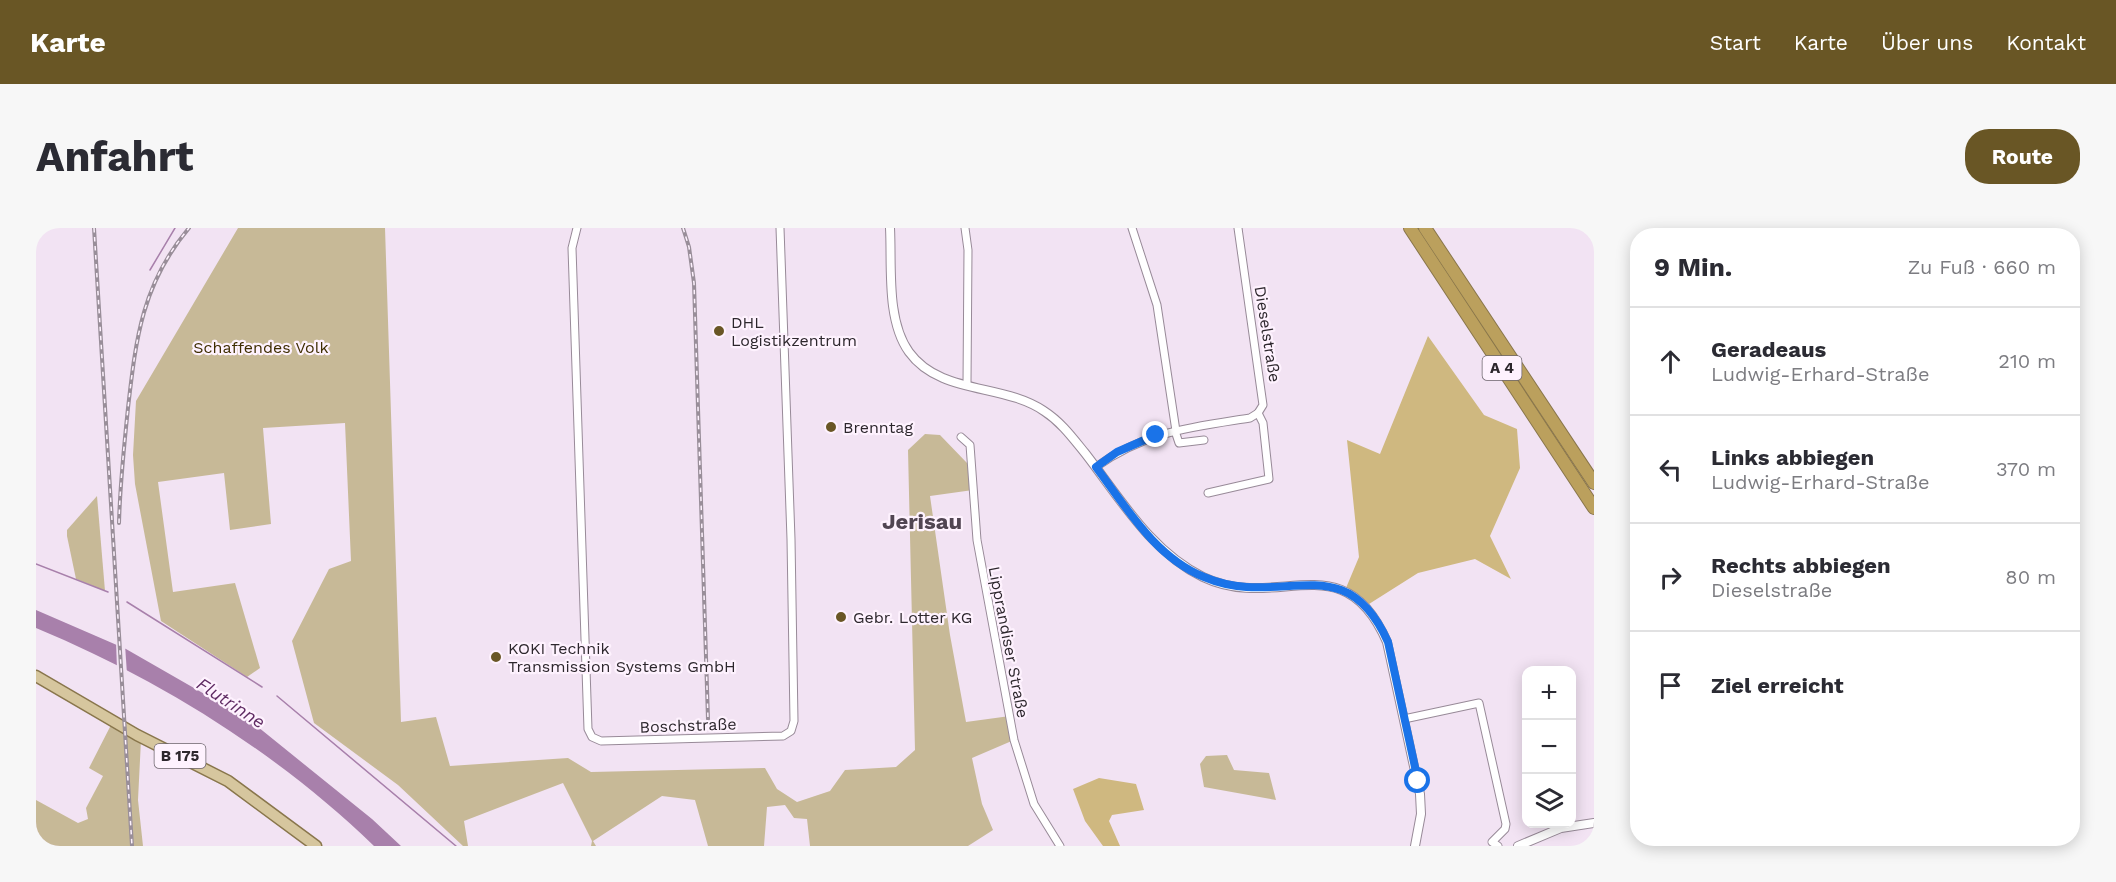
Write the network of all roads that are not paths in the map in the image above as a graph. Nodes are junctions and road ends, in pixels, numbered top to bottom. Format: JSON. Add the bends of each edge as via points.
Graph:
{"nodes":[{"id":1,"x":577,"y":228,"type":"edge"},
{"id":2,"x":780,"y":228,"type":"edge"},
{"id":3,"x":890,"y":228,"type":"edge"},
{"id":4,"x":965,"y":228,"type":"edge"},
{"id":5,"x":1132,"y":228,"type":"edge"},
{"id":6,"x":1238,"y":228,"type":"edge"},
{"id":7,"x":1410,"y":228,"type":"edge"},
{"id":8,"x":1425,"y":228,"type":"edge"},
{"id":9,"x":967,"y":384,"type":"junction"},
{"id":10,"x":1258,"y":413,"type":"junction"},
{"id":11,"x":1175,"y":431,"type":"junction"},
{"id":12,"x":961,"y":437,"type":"dead end"},
{"id":13,"x":1204,"y":440,"type":"dead end"},
{"id":14,"x":1096,"y":467,"type":"junction"},
{"id":15,"x":1594,"y":483,"type":"edge"},
{"id":16,"x":1208,"y":493,"type":"dead end"},
{"id":17,"x":1594,"y":508,"type":"edge"},
{"id":18,"x":36,"y":676,"type":"edge"},
{"id":19,"x":1404,"y":719,"type":"junction"},
{"id":20,"x":1594,"y":823,"type":"edge"},
{"id":21,"x":1576,"y":826,"type":"edge"},
{"id":22,"x":1576,"y":826,"type":"edge"},
{"id":23,"x":1568,"y":828,"type":"edge"},
{"id":24,"x":1594,"y":829,"type":"edge"},
{"id":25,"x":1495,"y":844,"type":"edge"},
{"id":26,"x":316,"y":846,"type":"edge"},
{"id":27,"x":1060,"y":846,"type":"edge"},
{"id":28,"x":1416,"y":846,"type":"edge"},
{"id":29,"x":1518,"y":846,"type":"edge"}],
"edges":[{"from":1,"to":2,"type":"street","name":"Boschstraße","via":[[572,248],[588,729],[592,737],[601,741],[783,736],[791,731],[791,539]]},
{"from":3,"to":9,"type":"street","via":[[898,332],[910,353],[931,374]]},
{"from":4,"to":9,"type":"street"},
{"from":5,"to":11,"type":"street","via":[[1157,305]]},
{"from":6,"to":10,"type":"street","name":"Dieselstraße","via":[[1263,397]]},
{"from":7,"to":17,"type":"highway","number":"A 4"},
{"from":8,"to":15,"type":"highway","number":"A 4"},
{"from":9,"to":14,"type":"street","via":[[1019,397],[1044,410],[1064,427]]},
{"from":10,"to":11,"type":"street","via":[[1250,418]]},
{"from":10,"to":16,"type":"street","via":[[1263,423],[1269,479]]},
{"from":11,"to":13,"type":"street","via":[[1179,443]]},
{"from":11,"to":14,"type":"street","via":[[1138,441]]},
{"from":12,"to":27,"type":"street","name":"Lipprandiser Straße","via":[[970,445],[979,550],[1014,740],[1034,804]]},
{"from":14,"to":19,"type":"street","via":[[1147,535],[1172,558],[1204,577],[1241,587],[1324,585],[1344,589],[1364,603],[1388,642]]},
{"from":18,"to":26,"type":"main road","number":"B 175","via":[[136,735],[228,781]]},
{"from":19,"to":25,"type":"street","via":[[1479,703],[1506,824]]},
{"from":19,"to":28,"type":"street","via":[[1420,794]]},
{"from":20,"to":21,"type":"street"},
{"from":22,"to":24,"type":"street"},
{"from":23,"to":29,"type":"street"}]}
